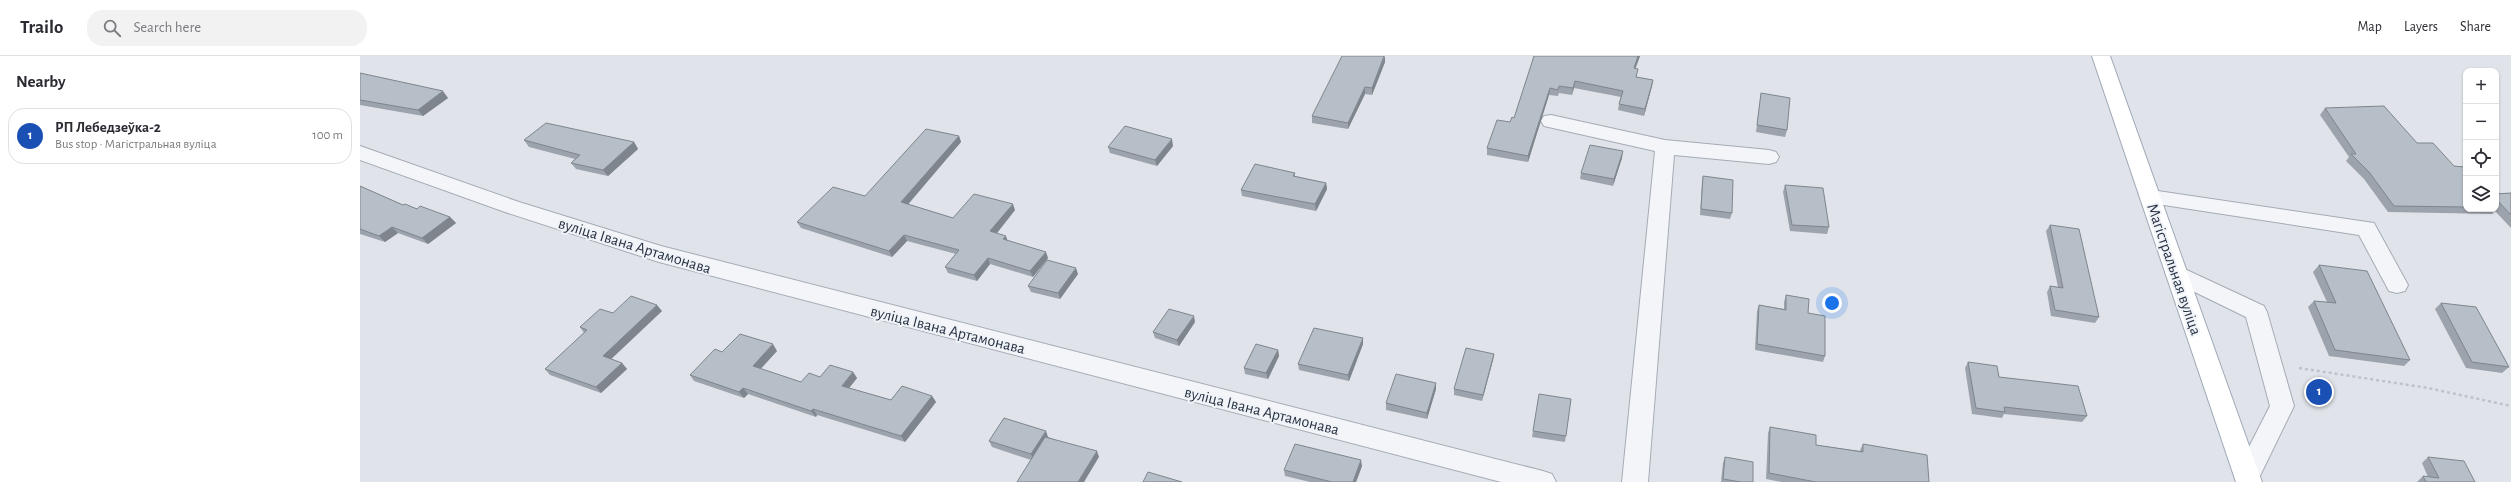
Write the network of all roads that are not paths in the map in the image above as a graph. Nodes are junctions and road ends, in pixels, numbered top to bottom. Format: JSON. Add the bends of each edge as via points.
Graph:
{"nodes":[{"id":1,"x":2101,"y":56,"type":"edge"},
{"id":2,"x":1551,"y":121,"type":"dead end"},
{"id":3,"x":1665,"y":147,"type":"junction"},
{"id":4,"x":360,"y":153,"type":"edge"},
{"id":5,"x":1769,"y":157,"type":"dead end"},
{"id":6,"x":2151,"y":197,"type":"junction"},
{"id":7,"x":2176,"y":273,"type":"junction"},
{"id":8,"x":2397,"y":285,"type":"dead end"},
{"id":9,"x":2248,"y":479,"type":"edge"},
{"id":10,"x":1543,"y":482,"type":"edge"},
{"id":11,"x":1635,"y":482,"type":"edge"}],
"edges":[{"from":1,"to":6,"type":"main road","name":"Магістральная вуліца"},
{"from":2,"to":3,"type":"street"},
{"from":3,"to":5,"type":"street"},
{"from":3,"to":11,"type":"street"},
{"from":4,"to":10,"type":"street","name":"вуліца Івана Артамонава","via":[[512,207],[660,254]]},
{"from":6,"to":7,"type":"main road","name":"Магістральная вуліца"},
{"from":6,"to":8,"type":"street","via":[[2366,228]]},
{"from":7,"to":9,"type":"main road","name":"Магістральная вуліца"},
{"from":7,"to":9,"type":"street","via":[[2256,312],[2282,406]]}]}
